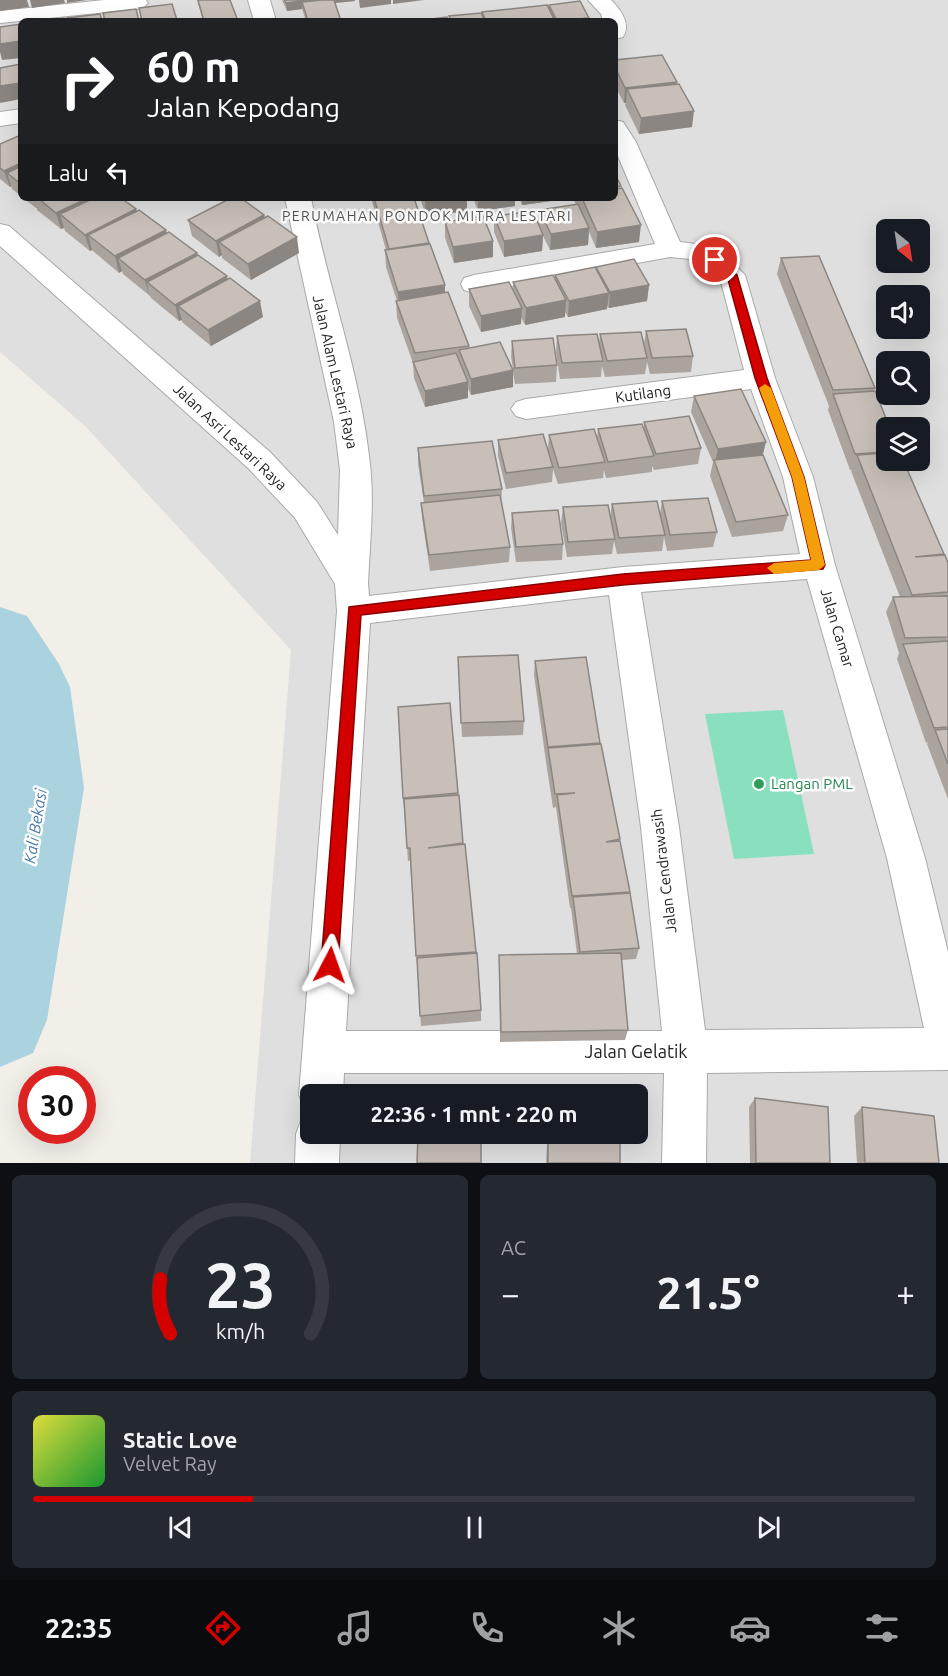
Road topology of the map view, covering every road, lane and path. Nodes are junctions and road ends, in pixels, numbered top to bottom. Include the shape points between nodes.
1 (260, 0) edge
2 (599, 0) edge
3 (137, 3) dead end
4 (0, 17) edge
5 (264, 18) edge
6 (612, 18) edge
7 (18, 116) edge
8 (0, 118) edge
9 (618, 137) edge
10 (299, 201) edge
11 (0, 232) edge
12 (670, 249) junction
13 (474, 284) dead end
14 (761, 378) junction
15 (526, 409) dead end
16 (819, 565) junction
17 (623, 580) junction
18 (352, 597) junction
19 (948, 1040) edge
20 (948, 1049) edge
21 (324, 1052) junction
22 (686, 1052) junction
23 (322, 1084) edge
24 (318, 1144) edge
25 (317, 1163) edge
26 (684, 1163) edge

1 - 5 street
2 - 6 street
3 - 4 street
7 - 8 street
9 - 12 street
10 - 18 street, Jalan Alam Lestari Raya via 354,457
11 - 18 street, Jalan Asri Lestari Raya via 259,460 306,510
12 - 13 street, Jalan Camar
12 - 14 street, Jalan Camar via 695,251 715,260 732,275
14 - 15 street, Kutilang
14 - 16 street, Jalan Camar via 798,477
16 - 17 street
16 - 19 street, Jalan Camar via 906,858
17 - 18 street
17 - 22 street, Jalan Cendrawasih via 660,827
18 - 21 street
20 - 22 street, Jalan Gelatik
21 - 22 street, Jalan Gelatik
21 - 23 street
22 - 26 street, Jalan Cendrawasih
24 - 25 street

